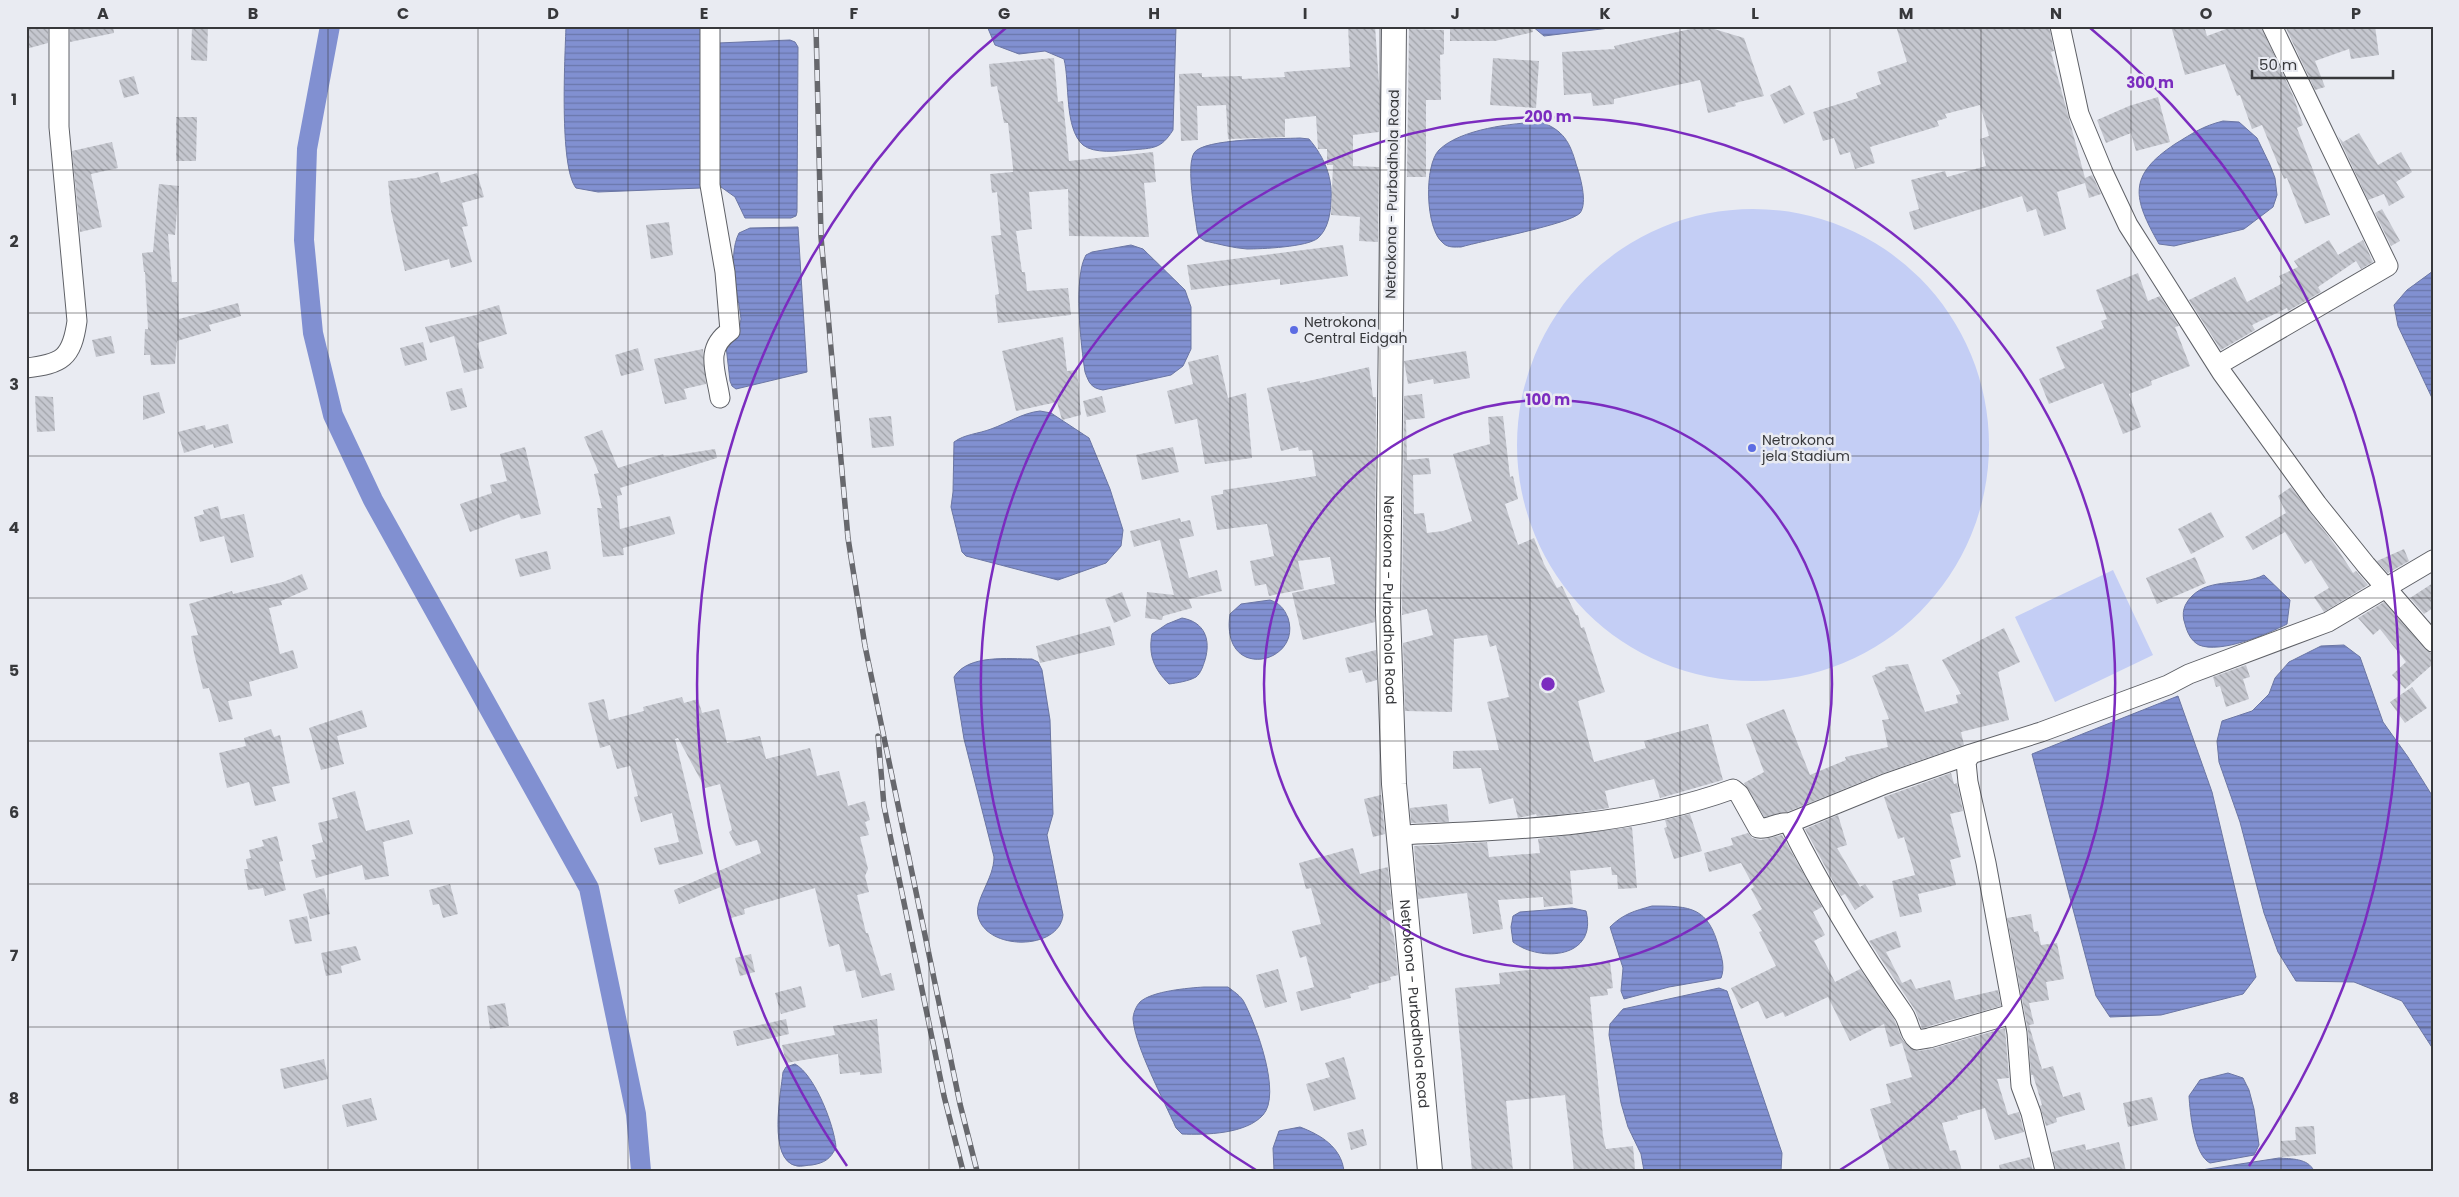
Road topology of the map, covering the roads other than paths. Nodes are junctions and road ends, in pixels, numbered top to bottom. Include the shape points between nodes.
1 (59, 26) edge
2 (710, 26) edge
3 (1394, 26) edge
4 (2060, 26) edge
5 (2272, 26) edge
6 (2218, 365) junction
7 (26, 368) edge
8 (720, 398) dead end
9 (2433, 560) edge
10 (2384, 587) junction
11 (2433, 642) edge
12 (1971, 754) junction
13 (1788, 823) junction
14 (1399, 835) junction
15 (2012, 1014) junction
16 (1430, 1171) edge
17 (2045, 1171) edge

1 - 7 street via 59,127 77,321 68,353 53,365
2 - 8 street via 710,185 725,272 730,331 719,339 714,354
3 - 14 main road, Netrokona - Purbadhola Road via 1388,612
4 - 6 street via 2080,114 2103,172 2128,225
5 - 6 street via 2388,266
6 - 10 street via 2317,504
9 - 10 street
10 - 11 street
10 - 12 street via 2328,622 2041,732
12 - 13 street
12 - 15 street via 1966,762 1968,782 1986,863
13 - 14 street via 1758,828 1739,794 1733,790 1704,800 1598,821 1551,827
13 - 15 street via 1843,923 1905,1016 1913,1037 1917,1040 1930,1038
14 - 16 main road, Netrokona - Purbadhola Road
15 - 17 street via 2017,1033 2021,1086

